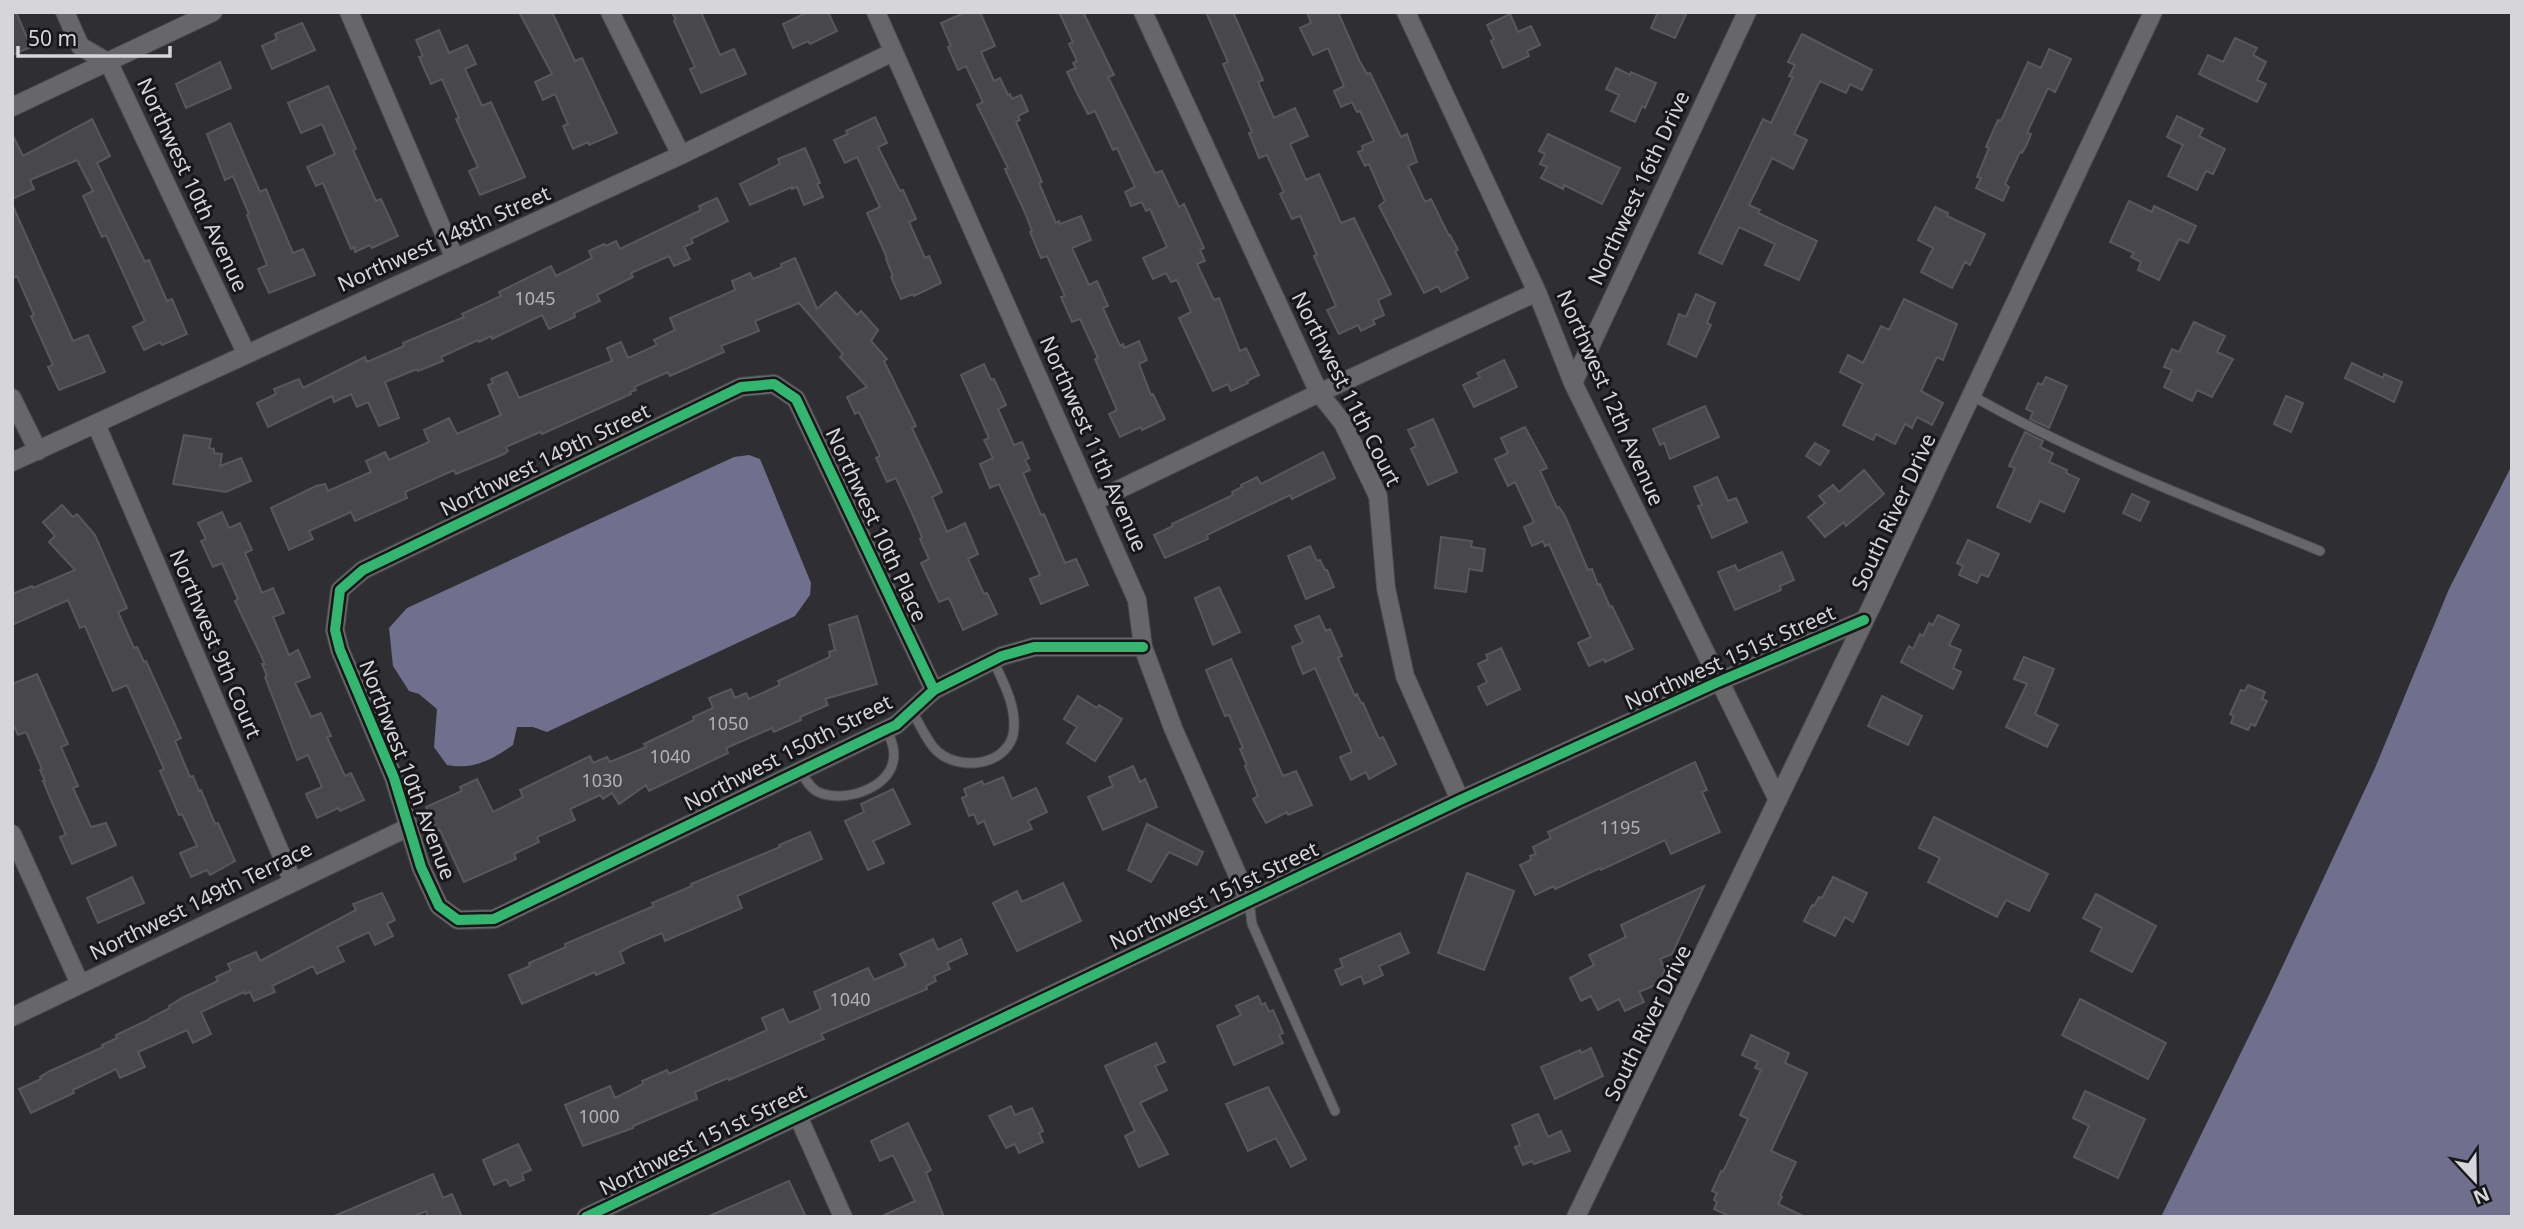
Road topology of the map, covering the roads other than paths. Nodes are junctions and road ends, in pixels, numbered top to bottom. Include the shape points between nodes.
1 (65, 12) edge
2 (213, 12) edge
3 (349, 12) edge
4 (610, 12) edge
5 (876, 12) edge
6 (1143, 12) edge
7 (1406, 12) edge
8 (1747, 12) edge
9 (2153, 12) edge
10 (893, 52) junction
11 (109, 63) junction
12 (12, 107) edge
13 (681, 155) junction
14 (455, 259) junction
15 (1537, 292) junction
16 (246, 354) junction
17 (1573, 383) junction
18 (774, 384) joint
19 (1319, 393) junction
20 (1971, 395) junction
21 (12, 398) edge
22 (96, 424) junction
23 (38, 451) junction
24 (12, 462) edge
25 (1095, 501) junction
26 (2320, 551) dead end
27 (340, 590) joint
28 (1864, 620) junction
29 (1143, 647) junction
30 (993, 660) junction
31 (1718, 682) junction
32 (934, 690) junction
33 (912, 711) junction
34 (887, 729) junction
35 (800, 771) junction
36 (1460, 800) junction
37 (1778, 800) junction
38 (409, 827) junction
39 (12, 834) edge
40 (293, 881) junction
41 (1249, 901) junction
42 (494, 919) joint
43 (80, 984) junction
44 (12, 1017) edge
45 (1335, 1111) dead end
46 (798, 1116) junction
47 (586, 1217) edge
48 (843, 1217) edge
49 (1576, 1217) edge

1 - 11 street, Northwest 10th Avenue via 80,46
2 - 11 street
3 - 14 street
4 - 13 street
5 - 10 street, Northwest 11th Avenue
6 - 19 street, Northwest 11th Court
7 - 15 street, Northwest 12th Avenue
8 - 17 street, Northwest 16th Drive
9 - 20 street, South River Drive
10 - 13 street, Northwest 148th Street
10 - 25 street, Northwest 11th Avenue
11 - 12 street
11 - 16 street, Northwest 10th Avenue
13 - 14 street, Northwest 148th Street
14 - 16 street, Northwest 148th Street
15 - 17 street, Northwest 12th Avenue
15 - 19 street
16 - 22 street, Northwest 148th Street
17 - 31 street, Northwest 12th Avenue
18 - 27 street, Northwest 149th Street via 741,387 363,570
18 - 32 street, Northwest 10th Place via 796,400
19 - 25 street
19 - 36 street, Northwest 11th Court via 1343,424 1378,496 1386,588 1405,676
20 - 26 lane via 2146,480
20 - 28 street, South River Drive
21 - 23 street
22 - 23 street, Northwest 148th Street
22 - 40 street, Northwest 9th Court
23 - 24 street, Northwest 148th Street
25 - 29 street, Northwest 11th Avenue via 1137,600
27 - 38 street, Northwest 10th Avenue via 335,630 340,650 394,778
28 - 31 street, Northwest 151st Street
28 - 37 street, South River Drive
29 - 30 street, Northwest 150th Street via 1034,647
29 - 41 street, Northwest 11th Avenue via 1173,728
30 - 32 street, Northwest 150th Street
30 - 33 lane via 1009,692 1014,728 1002,754 968,764 946,757 935,749
31 - 36 street, Northwest 151st Street
31 - 37 street, Northwest 12th Avenue
32 - 33 street, Northwest 150th Street
33 - 34 street, Northwest 150th Street
34 - 35 street, Northwest 150th Street
34 - 35 lane via 892,765 884,778 858,793 838,797 819,792
35 - 42 street, Northwest 150th Street
36 - 41 street, Northwest 151st Street
37 - 49 street, South River Drive
38 - 40 street, Northwest 149th Terrace
38 - 42 street, Northwest 10th Avenue via 439,906 458,920
39 - 43 street
40 - 43 street, Northwest 149th Terrace
41 - 45 lane via 1252,924
41 - 46 street, Northwest 151st Street
43 - 44 street, Northwest 149th Terrace
46 - 47 street, Northwest 151st Street
46 - 48 street

